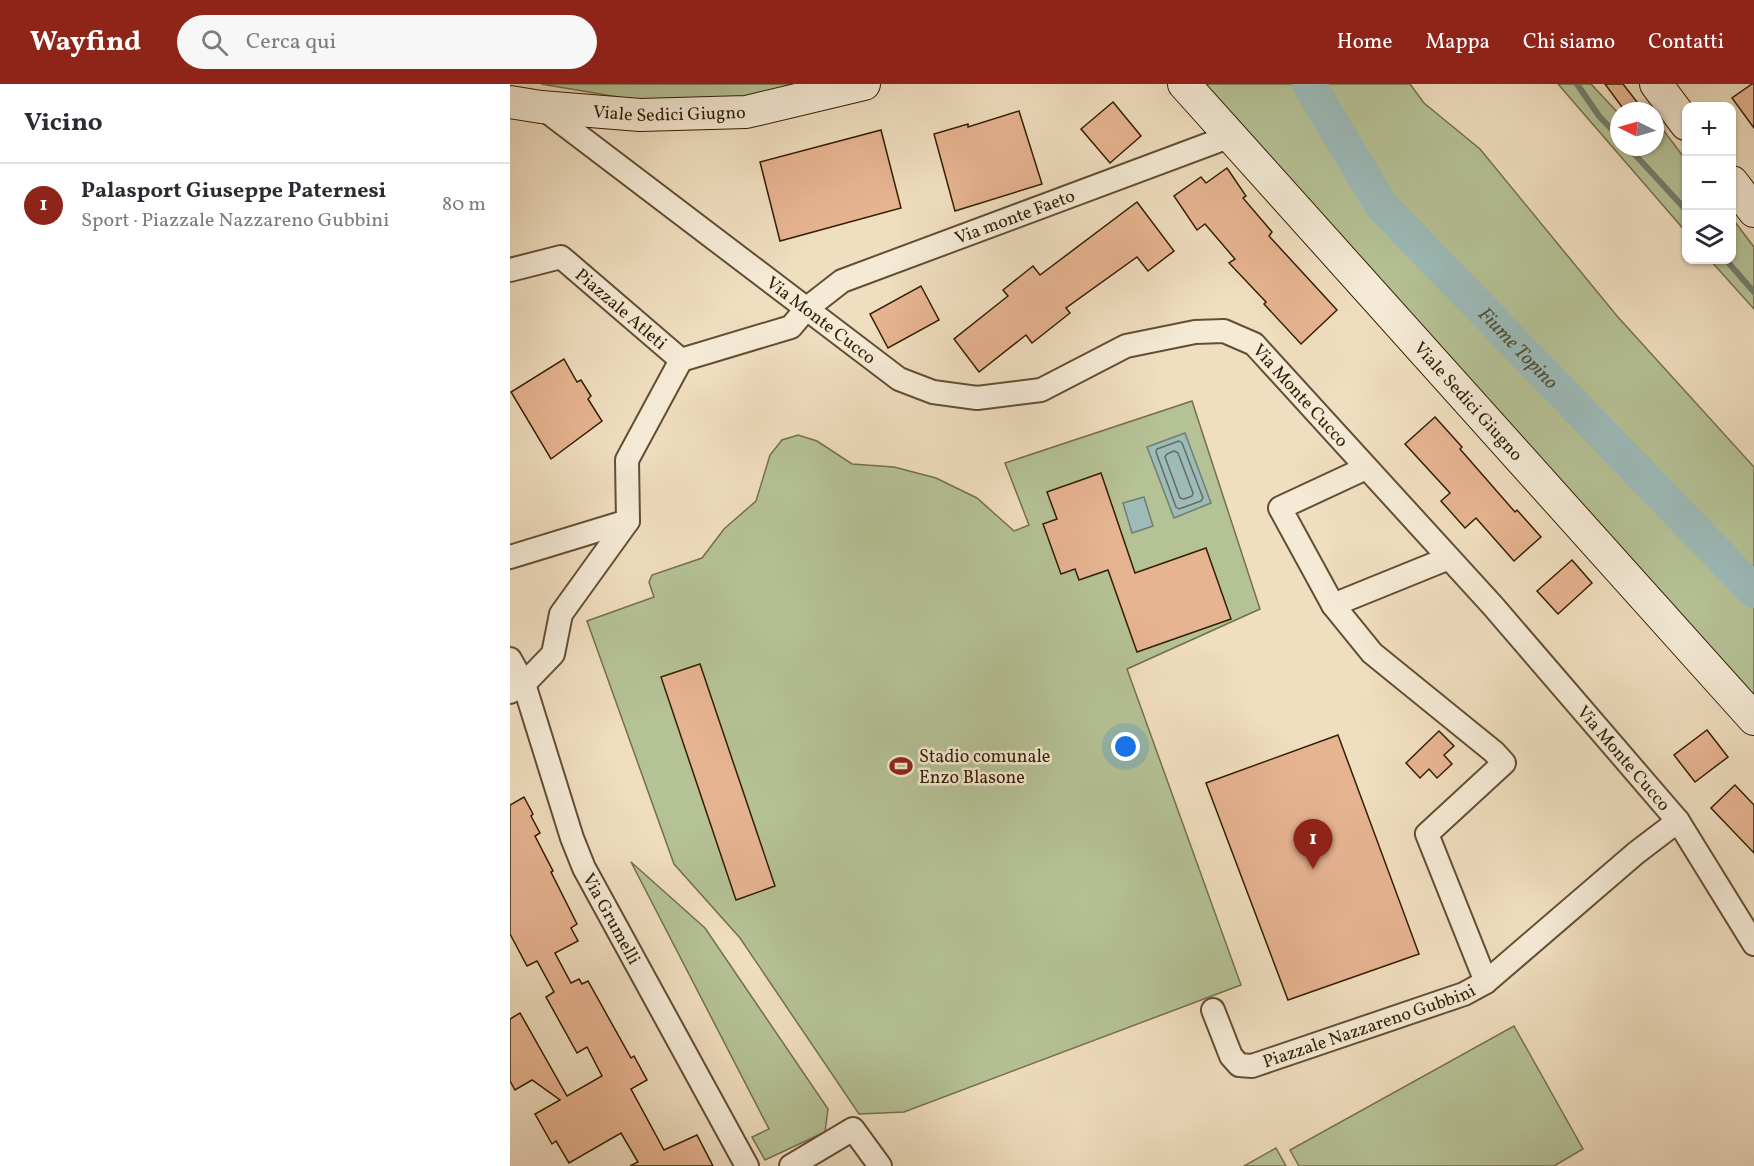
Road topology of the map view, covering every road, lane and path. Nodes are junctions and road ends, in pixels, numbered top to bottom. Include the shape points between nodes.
1 (864, 84) edge
2 (1184, 84) edge
3 (1656, 84) edge
4 (510, 102) edge
5 (541, 106) junction
6 (1682, 119) edge
7 (1231, 136) junction
8 (1736, 188) edge
9 (1754, 211) edge
10 (510, 270) edge
11 (806, 309) junction
12 (681, 360) junction
13 (1366, 468) junction
14 (628, 521) junction
15 (510, 557) edge
16 (1449, 558) junction
17 (1333, 605) junction
18 (510, 659) edge
19 (517, 688) edge
20 (1754, 719) edge
21 (1678, 821) junction
22 (1754, 944) edge
23 (1486, 982) junction
24 (1213, 1011) dead end
25 (747, 1166) edge
26 (790, 1166) edge
27 (880, 1166) edge

1 - 5 street, Viale Sedici Giugno via 746,112 640,115
2 - 7 street, Viale Sedici Giugno
3 - 6 street
4 - 5 street, Viale Sedici Giugno
5 - 11 street, Via Monte Cucco
7 - 11 street, Via monte Faeto via 842,281
7 - 20 street, Viale Sedici Giugno
8 - 9 street
10 - 12 street, Piazzale Atleti via 561,257
11 - 12 street, Piazzale Atleti via 791,327
11 - 13 street, Via Monte Cucco via 899,379 933,392 977,398 1041,390 1126,345 1195,332 1224,331 1254,344
12 - 14 street, Piazzale Atleti via 627,460
13 - 16 street, Via Monte Cucco
13 - 17 street, Piazzale Nazzareno Gubbini via 1280,508
14 - 15 street
14 - 19 street via 561,614 554,654
16 - 17 street
16 - 21 street, Via Monte Cucco
17 - 23 street, Piazzale Nazzareno Gubbini via 1372,653 1504,763 1427,834
18 - 19 street, Via Grumelli
19 - 25 street, Via Grumelli via 584,868
21 - 22 street, Via Monte Cucco
21 - 23 street, Piazzale Nazzareno Gubbini
23 - 24 street, Piazzale Nazzareno Gubbini via 1464,994 1252,1066 1239,1065 1231,1056
26 - 27 street via 853,1129

